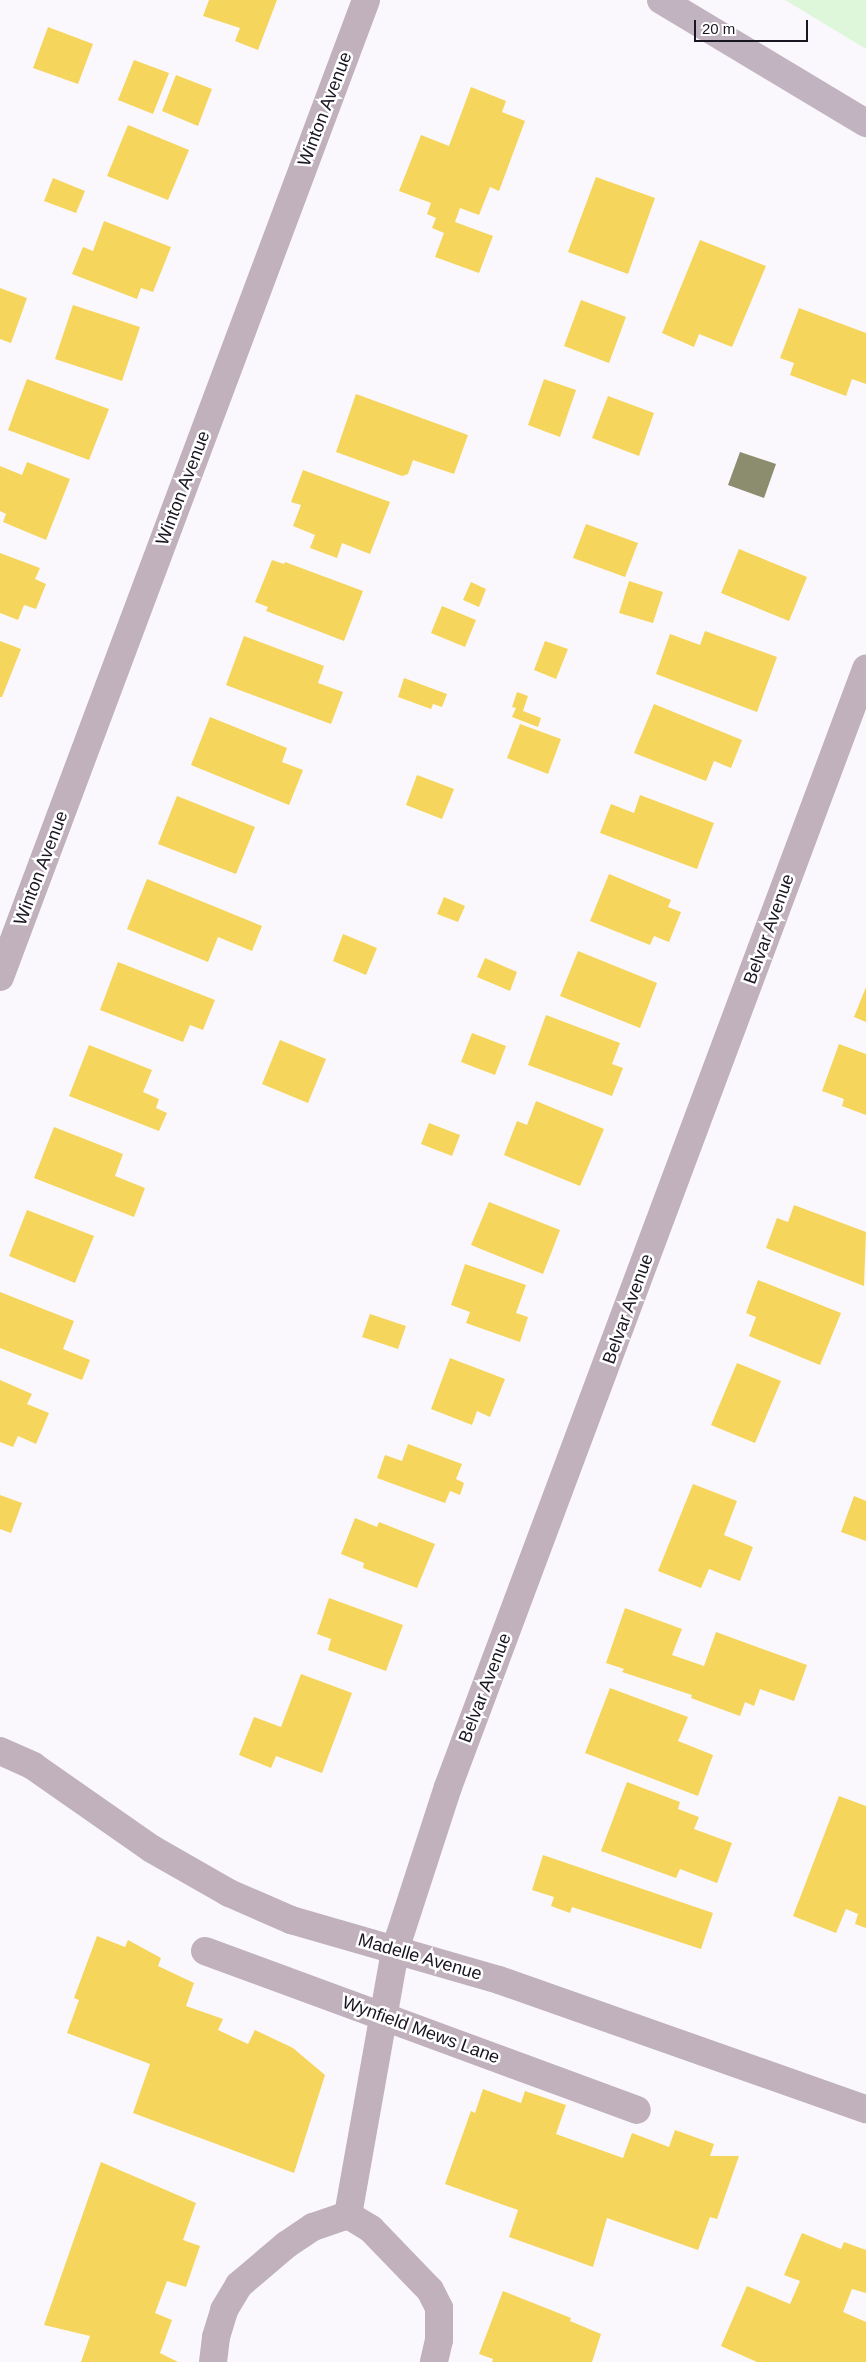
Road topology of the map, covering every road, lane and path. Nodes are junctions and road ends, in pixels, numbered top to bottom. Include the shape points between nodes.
1 (366, 0) edge
2 (661, 0) edge
3 (866, 123) edge
4 (866, 669) edge
5 (0, 977) edge
6 (0, 1751) edge
7 (395, 1950) junction
8 (205, 1951) dead end
9 (384, 2016) junction
10 (866, 2109) edge
11 (637, 2110) dead end
12 (348, 2215) junction
13 (213, 2362) edge
14 (434, 2362) edge

1 - 5 street, Winton Avenue
2 - 3 main road
4 - 7 street, Belvar Avenue via 448,1786
6 - 7 street, Madelle Avenue via 33,1766 152,1849 229,1893 291,1920
7 - 9 street, Belvar Avenue
7 - 10 street, Madelle Avenue via 499,1980
8 - 9 street, Wynfield Mews Lane
9 - 11 street, Wynfield Mews Lane
9 - 12 street, Belvar Avenue
12 - 13 street via 313,2227 239,2285 224,2310
12 - 14 street via 371,2229 430,2290 439,2308 439,2340

